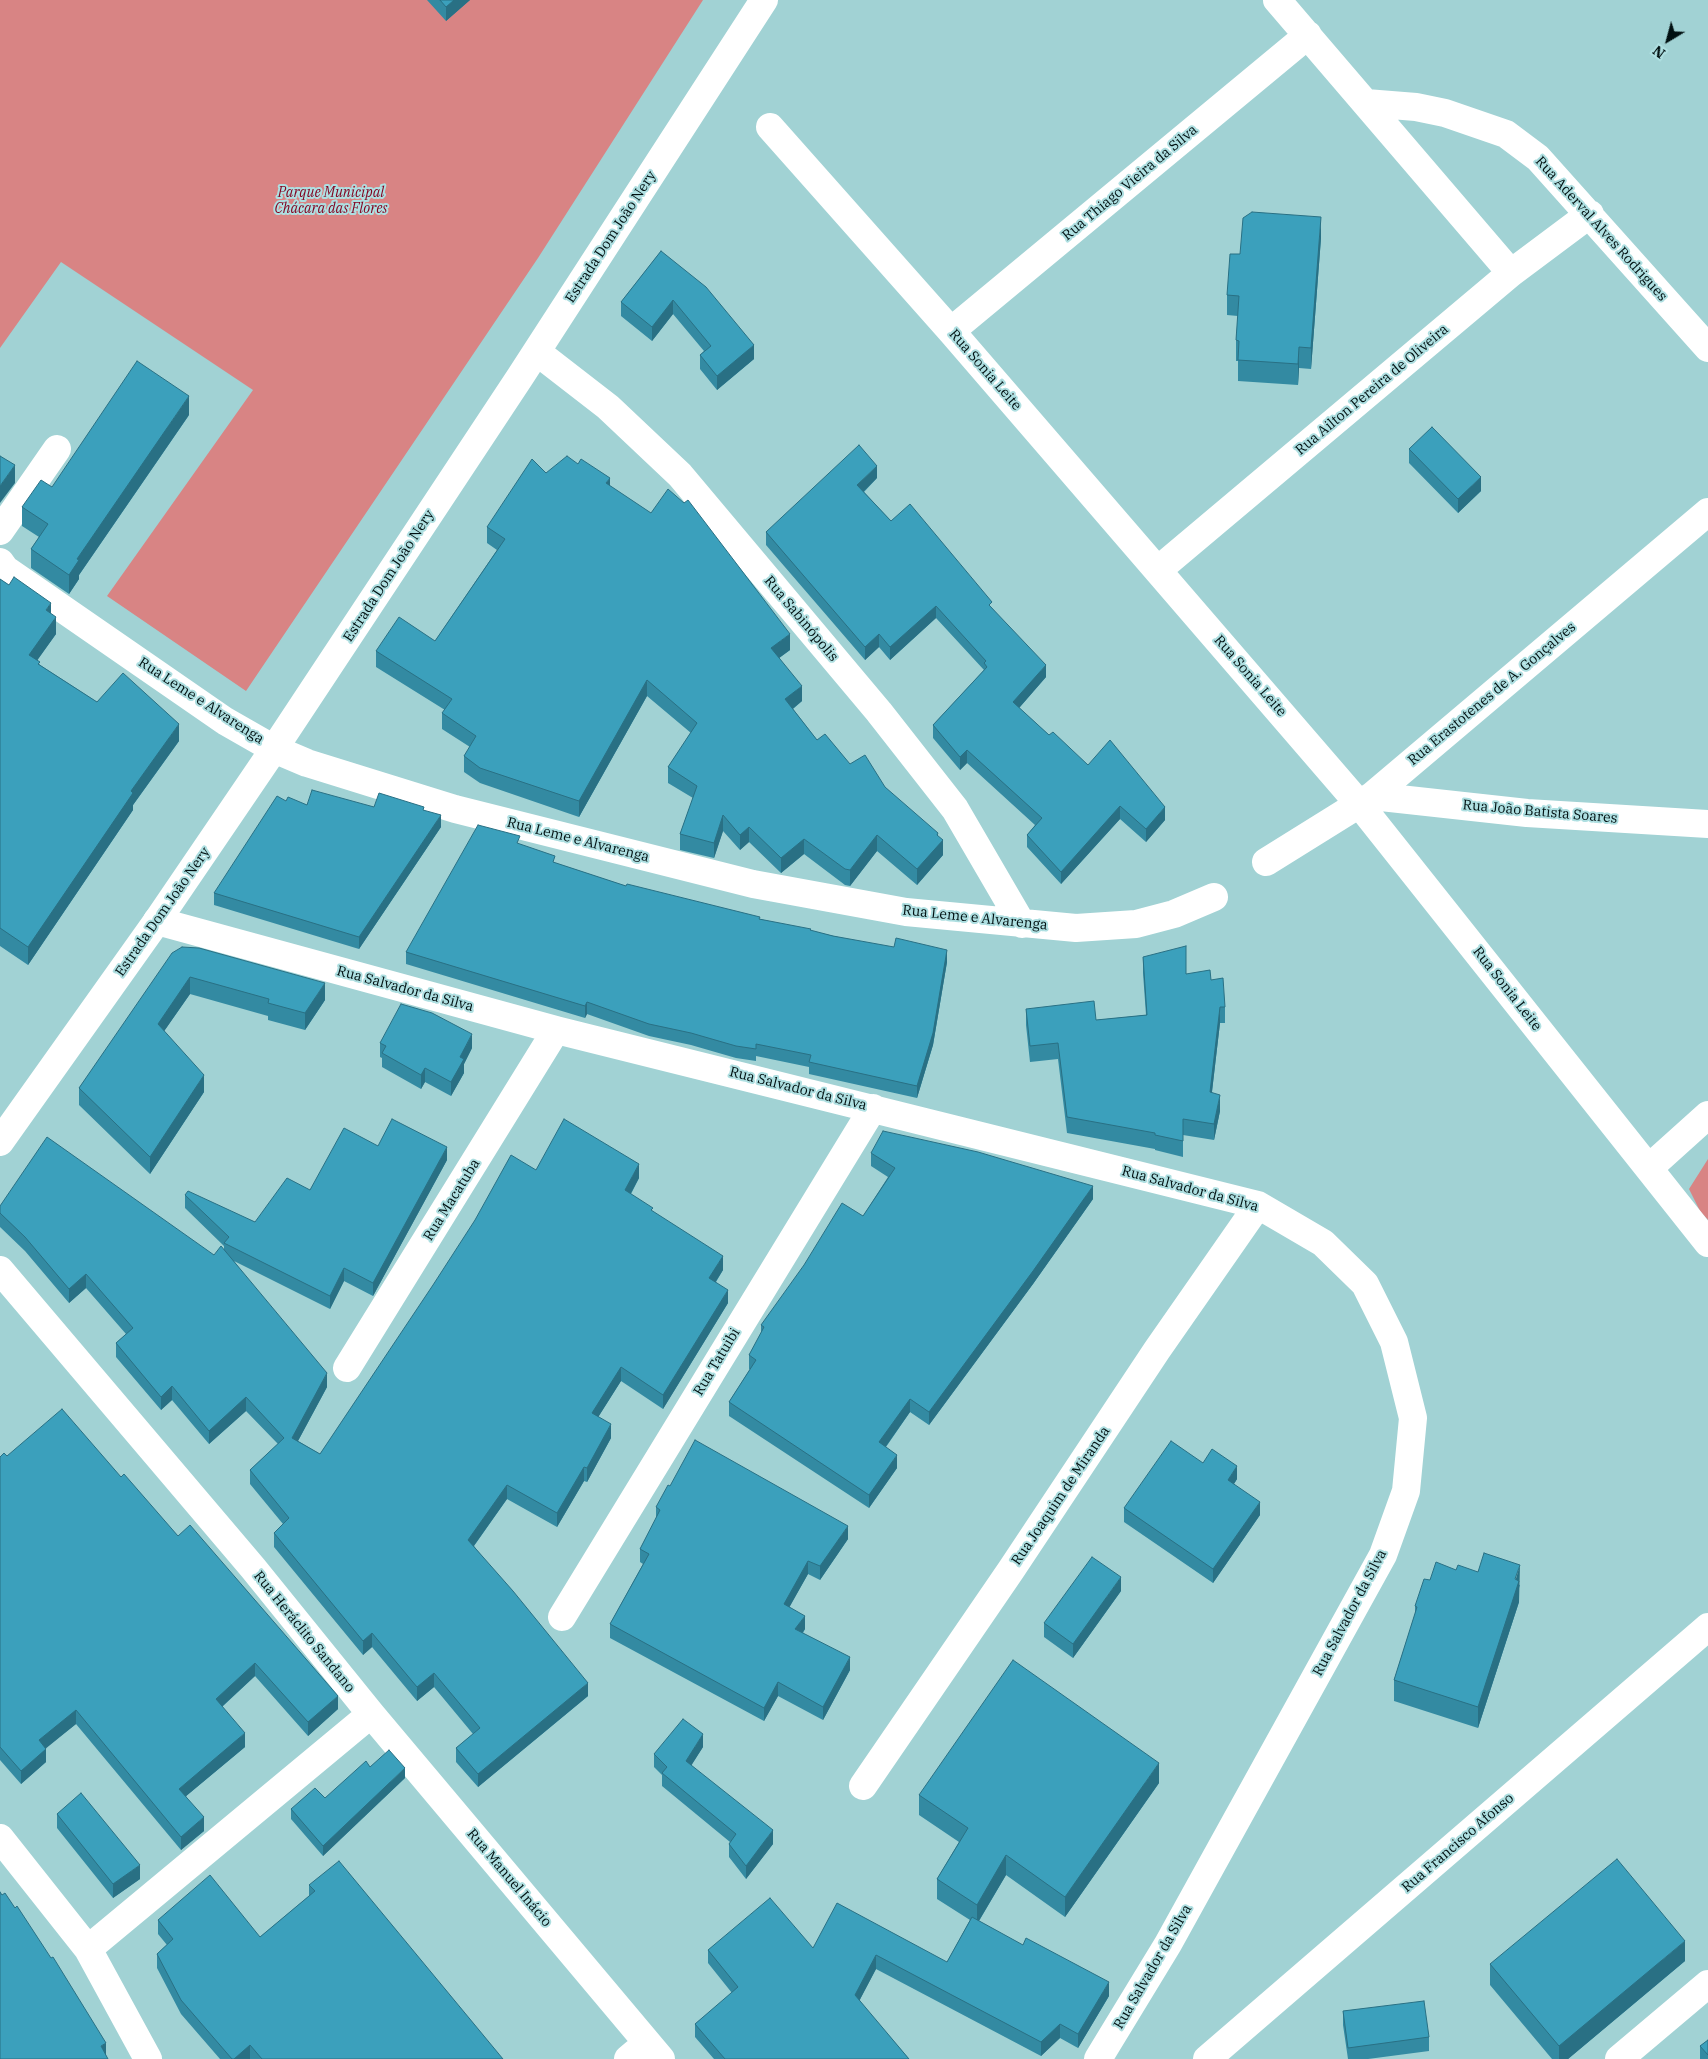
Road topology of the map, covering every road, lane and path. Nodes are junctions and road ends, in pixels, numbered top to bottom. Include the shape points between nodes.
1 (764, 0) edge
2 (1277, 0) edge
3 (1308, 35) junction
4 (1366, 103) junction
5 (770, 127) dead end
6 (1590, 214) junction
7 (1511, 273) junction
8 (951, 331) junction
9 (1708, 348) edge
10 (537, 352) junction
11 (57, 449) dead end
12 (1708, 512) edge
13 (0, 531) edge
14 (0, 562) edge
15 (1158, 570) junction
16 (274, 749) junction
17 (1366, 800) junction
18 (1708, 824) edge
19 (1266, 862) dead end
20 (1214, 897) dead end
21 (157, 921) junction
22 (1022, 924) junction
23 (556, 1030) junction
24 (873, 1108) junction
25 (1708, 1115) edge
26 (0, 1142) edge
27 (1649, 1168) junction
28 (1258, 1205) junction
29 (1708, 1243) edge
30 (0, 1270) edge
31 (347, 1368) dead end
32 (562, 1617) dead end
33 (1708, 1627) edge
34 (371, 1714) junction
35 (863, 1786) dead end
36 (0, 1838) edge
37 (88, 1949) junction
38 (1708, 1984) edge
39 (645, 2054) edge
40 (1105, 2056) edge
41 (148, 2059) edge
42 (1207, 2059) edge
43 (1620, 2059) edge

1 - 10 street, Estrada Dom João Nery
2 - 3 street
3 - 4 street
3 - 8 street, Rua Thiago Vieira da Silva
4 - 6 street, Rua Aderval Alves Rodrigues via 1445,113 1506,134 1538,158
4 - 7 street
5 - 8 street, Rua Sonia Leite
6 - 7 street, Rua Ailton Pereira de Oliveira
6 - 9 street, Rua Aderval Alves Rodrigues
7 - 15 street, Rua Ailton Pereira de Oliveira
8 - 15 street, Rua Sonia Leite
10 - 16 street, Estrada Dom João Nery
10 - 22 street, Rua Sabinópolis via 608,407 680,476 879,712 954,809
11 - 13 street
12 - 17 street, Rua Erastotenes de A. Gonçalves
14 - 16 street, Rua Leme e Alvarenga via 5,569 225,721
15 - 17 street, Rua Sonia Leite
16 - 21 street, Estrada Dom João Nery
16 - 22 street, Rua Leme e Alvarenga via 307,763 455,809 753,884 906,912
17 - 18 street, Rua João Batista Soares via 1527,814
17 - 19 street, Rua Erastotenes de A. Gonçalves
17 - 27 street, Rua Sonia Leite
20 - 22 street, Rua Leme e Alvarenga via 1174,914 1136,924 1076,928
21 - 23 street, Rua Salvador da Silva
21 - 26 street, Estrada Dom João Nery
23 - 24 street, Rua Salvador da Silva
23 - 31 street, Rua Macatuba
24 - 28 street, Rua Salvador da Silva
24 - 32 street, Rua Tatuibi
25 - 27 street
27 - 29 street, Rua Sonia Leite
28 - 35 street, Rua Joaquim de Miranda
28 - 40 street, Rua Salvador da Silva via 1323,1243 1365,1284 1394,1342 1413,1418 1406,1491 1383,1555
30 - 34 street, Rua Heráclito Sandano via 253,1568
33 - 42 street, Rua Francisco Afonso
34 - 37 street
34 - 39 street, Rua Manuel Inácio
36 - 37 street
37 - 41 street
38 - 43 street

